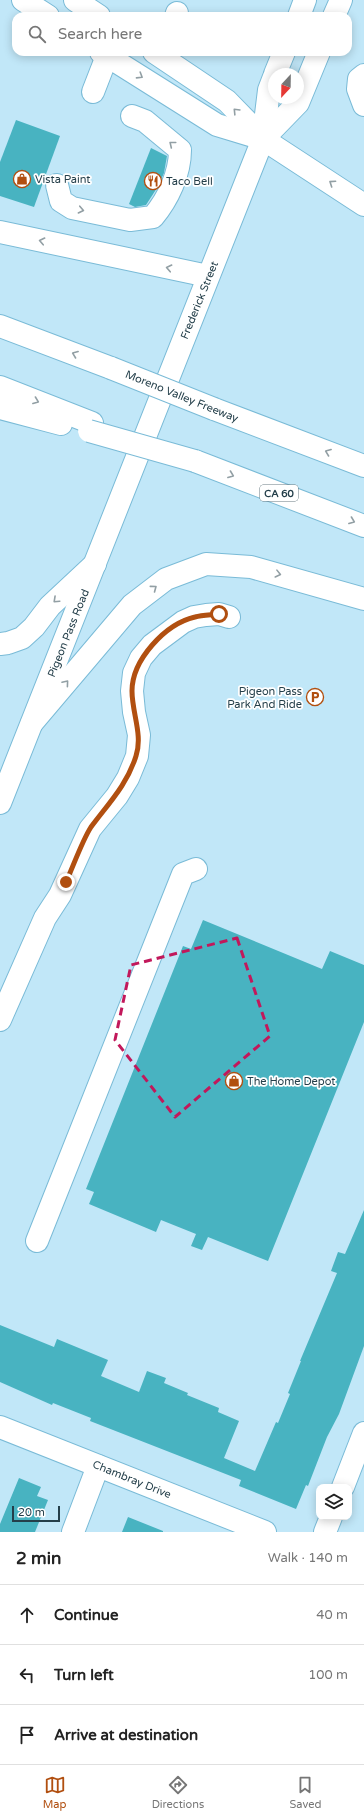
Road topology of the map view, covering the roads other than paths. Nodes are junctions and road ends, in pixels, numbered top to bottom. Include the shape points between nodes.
1 (75, 0) edge
2 (305, 0) edge
3 (341, 0) edge
4 (93, 12) edge
5 (300, 12) edge
6 (336, 12) edge
7 (103, 56) edge
8 (107, 56) edge
9 (160, 56) edge
10 (282, 56) edge
11 (317, 56) edge
12 (277, 68) edge
13 (364, 75) edge
14 (93, 92) dead end
15 (268, 98) edge
16 (364, 105) edge
17 (132, 116) dead end
18 (263, 139) junction
19 (57, 185) dead end
20 (364, 205) edge
21 (0, 232) edge
22 (208, 276) junction
23 (0, 326) edge
24 (0, 387) edge
25 (0, 408) edge
26 (91, 427) junction
27 (135, 461) joint
28 (364, 466) edge
29 (364, 526) edge
30 (95, 564) junction
31 (364, 599) edge
32 (229, 617) dead end
33 (0, 644) edge
34 (32, 723) junction
35 (0, 803) edge
36 (196, 869) dead end
37 (0, 1020) edge
38 (37, 1241) dead end
39 (0, 1427) edge
40 (364, 1433) edge
41 (98, 1466) junction
42 (343, 1484) edge
43 (330, 1520) edge
44 (73, 1532) edge
45 (264, 1532) edge
46 (325, 1532) edge

1 - 4 main road
2 - 5 main road
3 - 6 main road
7 - 14 main road
8 -> 18 main road via 217,125
18 -> 9 main road via 227,101
10 - 12 main road
11 - 18 main road, Frederick Street via 298,103
13 - 16 main road via 359,80 358,89
15 - 18 main road, Frederick Street
19 -> 17 main road via 61,201 72,208 130,220 153,217 164,204 180,163 180,150 145,121
20 -> 18 main road
18 - 22 main road, Frederick Street
22 -> 21 main road
22 - 27 main road, Frederick Street
28 -> 23 main road, Moreno Valley Freeway, bridge
24 -> 26 main road, CA 60
25 - 26 main road
26 -> 29 main road, CA 60, bridge via 194,461
27 - 30 main road, Pigeon Pass Road
30 -> 33 main road via 50,606 22,638
30 - 34 main road, Pigeon Pass Road
34 -> 31 main road via 132,605 166,579 206,564 251,567
32 - 37 main road via 219,614 206,615 182,622 157,641 141,658 134,673 132,691 139,735 136,756 128,778 90,829 60,895 45,918
34 - 35 main road, Pigeon Pass Road
36 - 38 main road via 183,874
39 - 41 main road, Chambray Drive
40 - 42 main road
41 - 44 main road
41 - 45 main road, Chambray Drive
43 - 46 main road

